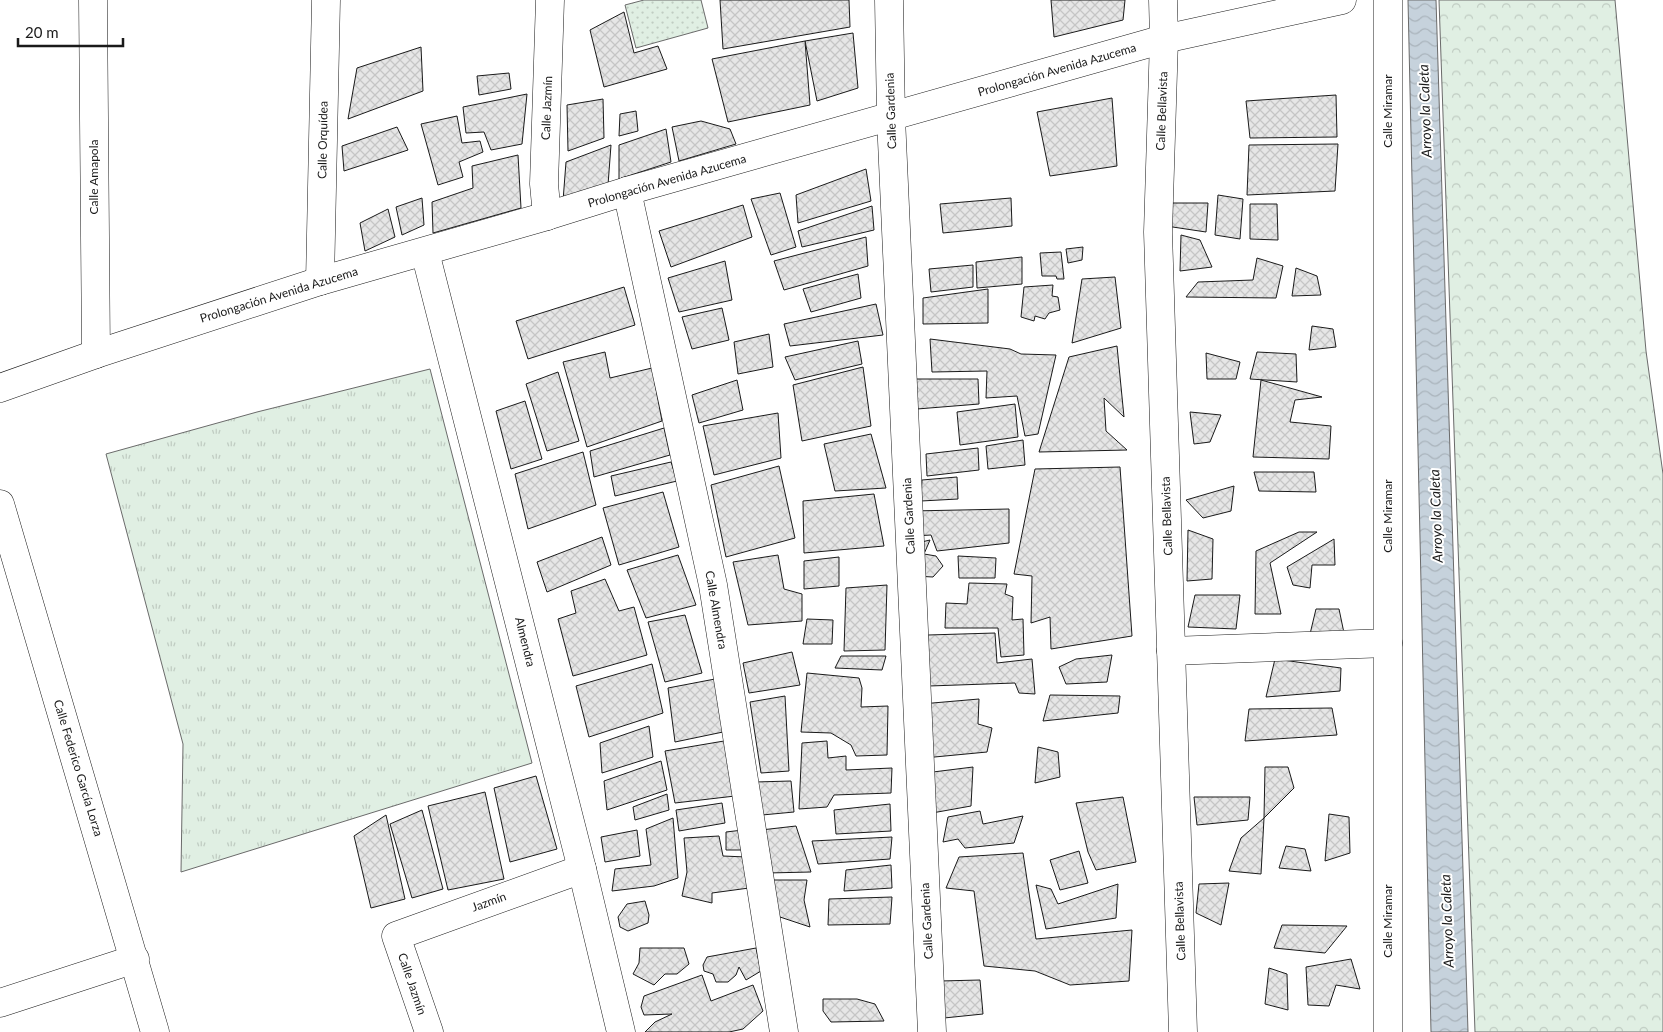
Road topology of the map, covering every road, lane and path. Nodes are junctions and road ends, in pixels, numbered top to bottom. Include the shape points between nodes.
1 (93, 0) edge
2 (326, 0) edge
3 (550, 0) edge
4 (889, 0) edge
5 (1163, 0) edge
6 (1342, 0) edge
7 (1388, 0) edge
8 (1164, 39) junction
9 (891, 118) junction
10 (627, 191) junction
11 (547, 216) junction
12 (426, 252) junction
13 (320, 281) junction
14 (96, 354) junction
15 (0, 388) edge
16 (0, 504) edge
17 (1388, 643) junction
18 (1171, 650) junction
19 (582, 869) junction
20 (396, 936) joint
21 (135, 959) junction
22 (0, 1003) edge
23 (155, 1032) edge
24 (429, 1032) edge
25 (621, 1032) edge
26 (784, 1032) edge
27 (932, 1032) edge
28 (1183, 1032) edge
29 (1388, 1032) edge

1 - 14 street, Calle Amapola
2 - 13 street, Calle Orquídea
3 - 11 street, Calle Jazmín via 544,184
4 - 9 street, Calle Gardenia
5 - 8 street, Calle Bellavista
6 - 8 street, Prolongación Avenida Azucema
7 - 17 street, Calle Miramar
8 - 9 street, Prolongación Avenida Azucema
8 - 18 street, Calle Bellavista via 1158,232
9 - 10 street, Prolongación Avenida Azucema
9 - 27 street, Calle Gardenia
10 - 11 street, Prolongación Avenida Azucema
10 - 26 street, Calle Almendra via 713,586
11 - 12 street, Prolongación Avenida Azucema
12 - 13 street, Prolongación Avenida Azucema
12 - 19 street, Almendra
13 - 14 street, Prolongación Avenida Azucema
14 - 15 street, Prolongación Avenida Azucema
16 - 21 street, Calle Federico García Lorza
17 - 18 street
17 - 29 street, Calle Miramar
18 - 28 street, Calle Bellavista
19 - 20 street, Jazmín
19 - 25 street, Almendra
20 - 24 street, Calle Jazmín
21 - 22 street
21 - 23 street, Calle Federico García Lorza

